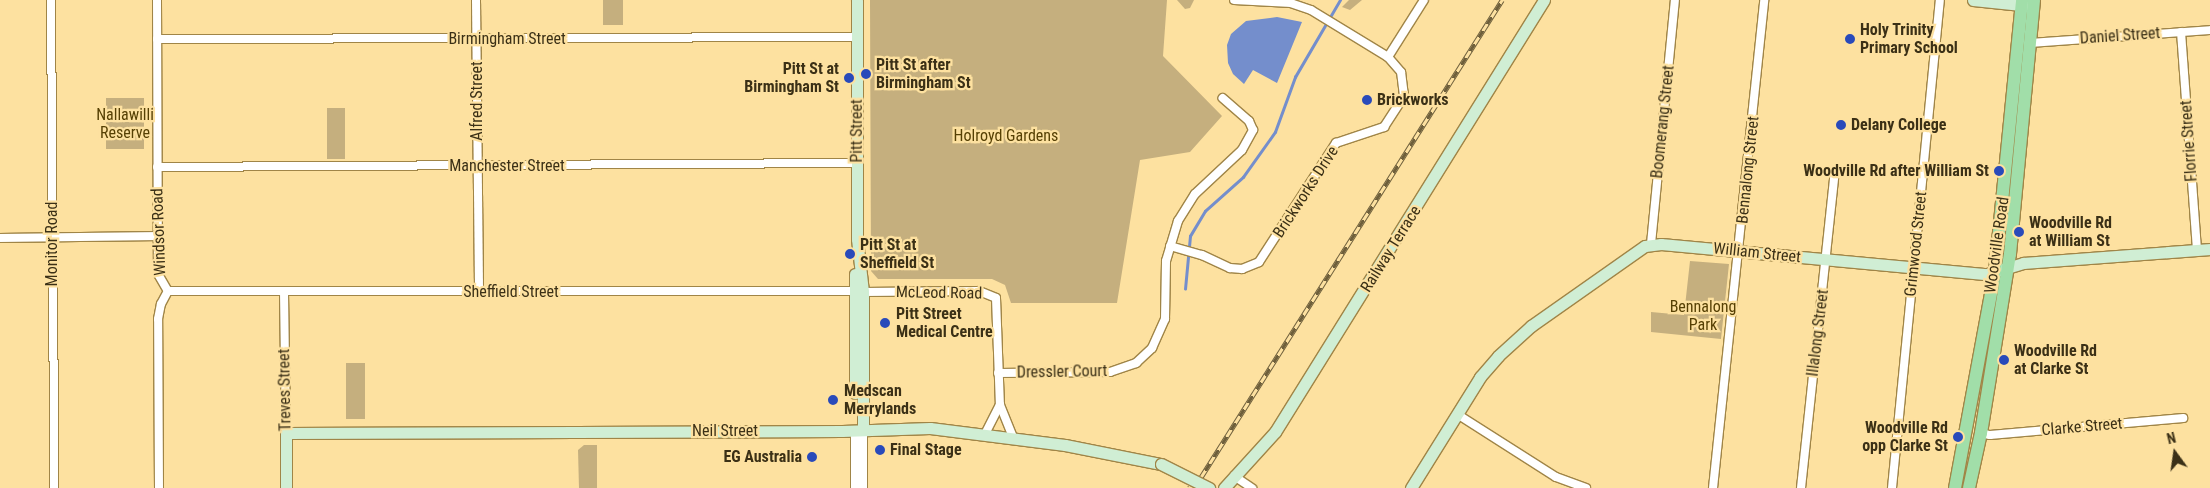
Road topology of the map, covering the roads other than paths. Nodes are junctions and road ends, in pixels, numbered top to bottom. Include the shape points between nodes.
1 (51, 0) edge
2 (157, 0) edge
3 (476, 0) edge
4 (857, 0) edge
5 (1234, 0) edge
6 (1424, 0) edge
7 (1544, 0) edge
8 (1675, 0) edge
9 (1764, 0) edge
10 (1940, 0) edge
11 (1973, 0) edge
12 (2028, 3) edge
13 (2210, 30) edge
14 (2181, 32) junction
15 (857, 37) junction
16 (157, 39) junction
17 (476, 39) junction
18 (2030, 43) junction
19 (1388, 57) junction
20 (1222, 98) dead end
21 (858, 163) junction
22 (157, 166) junction
23 (477, 166) junction
24 (1834, 177) dead end
25 (157, 236) junction
26 (0, 238) edge
27 (52, 238) junction
28 (1651, 244) junction
29 (1170, 246) junction
30 (2210, 249) edge
31 (2197, 250) junction
32 (1740, 252) junction
33 (1827, 260) junction
34 (1914, 268) junction
35 (2008, 268) junction
36 (1994, 272) junction
37 (168, 291) junction
38 (284, 292) junction
39 (859, 292) junction
40 (479, 293) junction
41 (998, 373) junction
42 (1000, 405) junction
43 (1457, 414) junction
44 (2183, 418) dead end
45 (859, 429) junction
46 (286, 433) junction
47 (1981, 433) junction
48 (985, 434) junction
49 (1013, 438) junction
50 (1234, 476) junction
51 (54, 488) edge
52 (159, 488) edge
53 (286, 488) edge
54 (855, 488) edge
55 (863, 488) edge
56 (1209, 488) edge
57 (1224, 488) edge
58 (1252, 488) edge
59 (1411, 488) edge
60 (1586, 488) edge
61 (1714, 488) edge
62 (1800, 488) edge
63 (1892, 488) edge
64 (1955, 488) edge
65 (1968, 488) edge

1 - 27 street, Monitor Road
2 - 16 street, Windsor Road
3 - 17 street, Alfred Street
4 - 15 main road, Pitt Street
5 - 19 street, Brickworks Drive via 1291,3 1313,12
6 - 19 street
7 - 50 main road, Railway Terrace via 1275,432
8 - 28 street, Boomerang Street
9 - 32 street, Bennalong Street
10 - 34 street, Grimwood Street
11 - 12 main road
12 - 18 main road, Woodville Road
12 - 36 main road, Woodville Road
13 - 14 street, Daniel Street
14 - 18 street, Daniel Street
14 - 31 street, Florrie Street
15 - 17 street, Birmingham Street
15 - 21 main road, Pitt Street
16 - 17 street, Birmingham Street
16 - 22 street, Windsor Road
17 - 23 street, Alfred Street
18 - 35 main road, Woodville Road
19 - 29 street, Brickworks Drive via 1403,76 1405,92 1400,105 1384,127 1336,143 1259,262 1242,270 1230,268 1202,255
20 - 29 street, Dressler Court via 1250,121 1253,130 1242,150 1195,194 1184,209
21 - 23 street, Manchester Street
21 - 39 main road, Pitt Street
22 - 23 street, Manchester Street
22 - 25 street, Windsor Road
23 - 40 street, Alfred Street
24 - 33 street, Illalong Street
25 - 27 street
25 - 37 street, Windsor Road via 159,279
26 - 27 street
27 - 51 street, Monitor Road
28 - 32 main road, William Street
28 - 43 main road via 1630,254 1508,345 1480,377
29 - 41 street, Dressler Court via 1162,330 1152,348 1136,363 1104,373
30 - 31 main road, William Street
31 - 35 main road, William Street via 2023,263
32 - 33 main road, William Street
32 - 61 street, Bennalong Street
33 - 34 main road, William Street
33 - 62 street, Illalong Street
34 - 36 main road, William Street
34 - 63 street, Grimwood Street
35 - 36 main road, William Street
35 - 47 main road, Woodville Road
36 - 64 main road, Woodville Road
37 - 38 street, Sheffield Street
37 - 52 street, Windsor Road via 158,319
38 - 40 street, Sheffield Street
38 - 46 street, Treves Street
39 - 40 street, Sheffield Street
39 - 41 street, McLeod Road via 978,291 993,296 999,306
39 - 45 main road, Pitt Street
41 - 42 street, McLeod Road
42 - 48 street
42 - 49 street, McLeod Road
43 - 59 main road
43 - 60 street via 1556,477
44 - 47 street, Clarke Street
45 - 46 main road, Neil Street
45 - 48 main road, Neil Street via 930,428
45 - 54 street, Pitt Street
45 - 55 street, Pitt Street
46 - 53 main road, Treves Street
47 - 65 main road, Woodville Road
48 - 49 main road, Neil Street
49 - 56 main road, Neil Street, bridge via 1134,457 1160,464
50 - 57 main road, Railway Terrace
50 - 58 street

